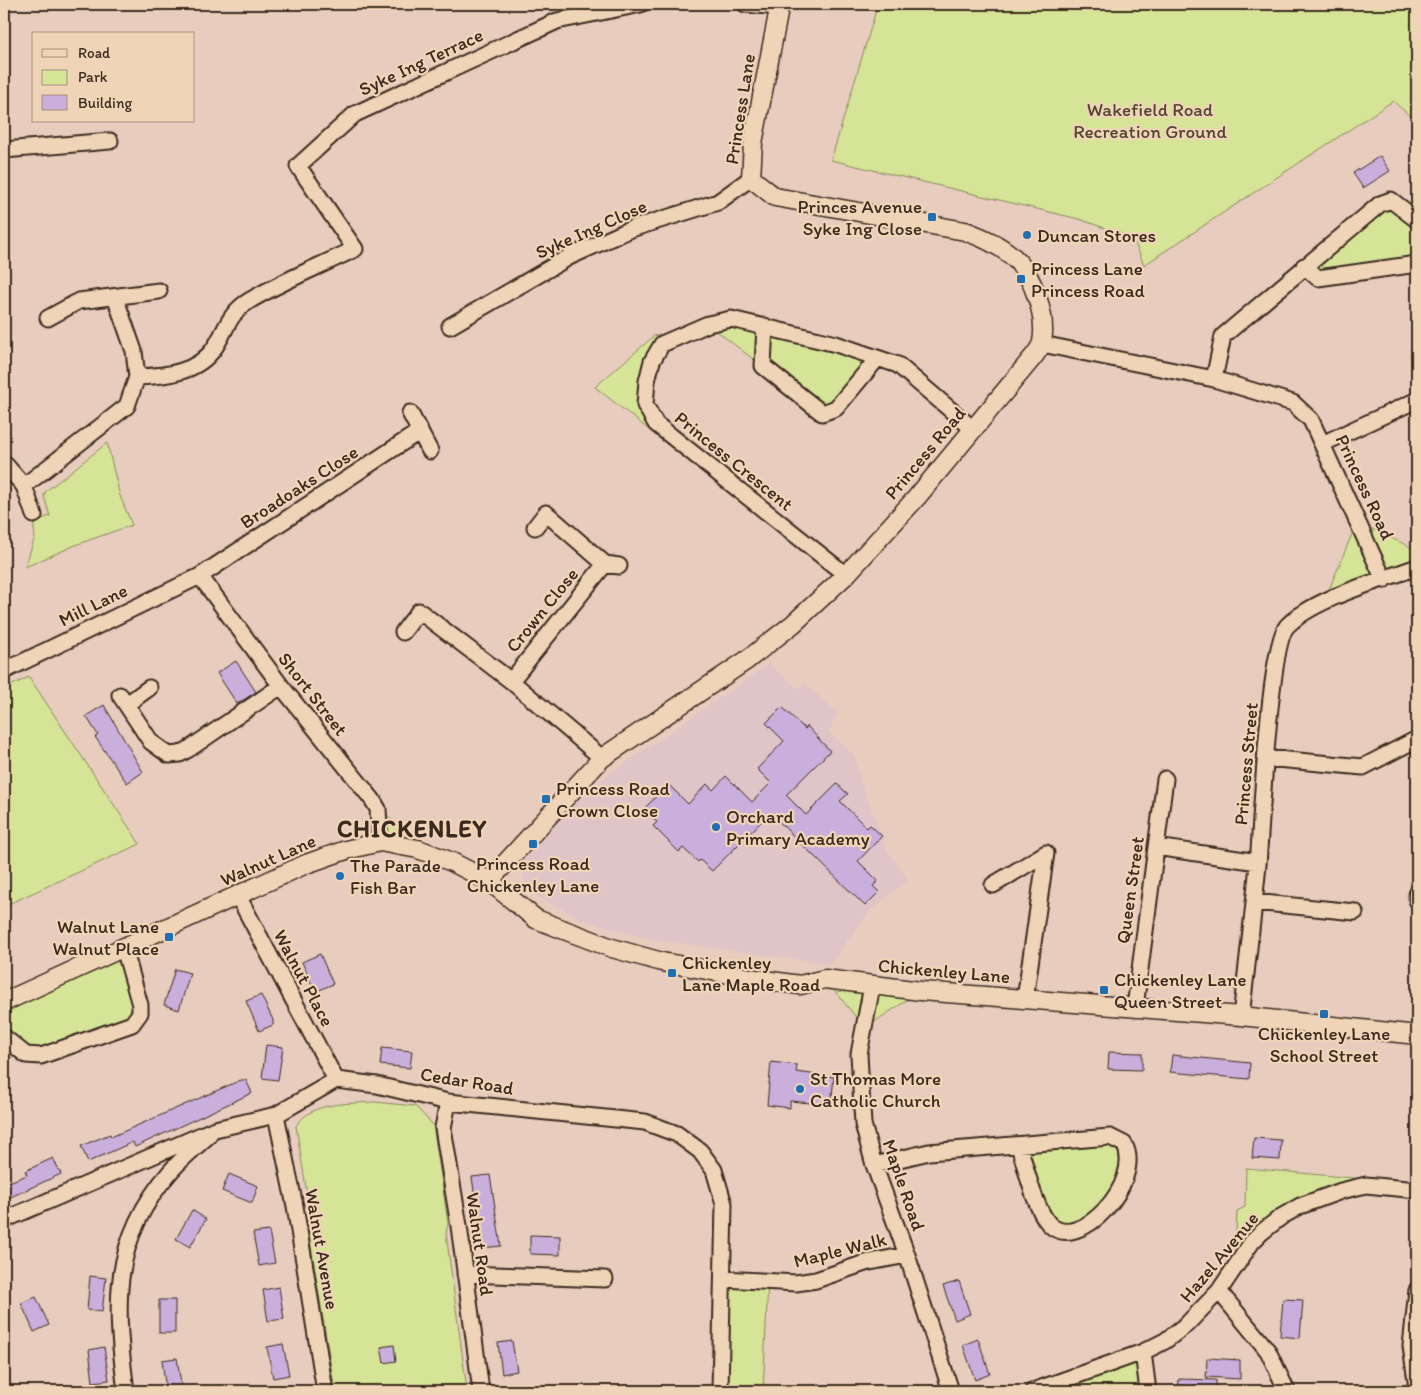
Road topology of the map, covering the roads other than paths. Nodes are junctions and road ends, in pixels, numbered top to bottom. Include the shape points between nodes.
1 (641, 4) edge
2 (745, 4) edge
3 (779, 5) edge
4 (110, 141) dead end
5 (4, 150) edge
6 (751, 178) junction
7 (1417, 220) edge
8 (1417, 264) edge
9 (1304, 266) junction
10 (159, 290) dead end
11 (115, 297) junction
12 (48, 318) dead end
13 (450, 326) dead end
14 (765, 326) junction
15 (1042, 344) junction
16 (877, 359) junction
17 (137, 377) junction
18 (1214, 379) junction
19 (1417, 400) edge
20 (410, 413) dead end
21 (973, 429) junction
22 (420, 432) junction
23 (1322, 444) junction
24 (430, 451) dead end
25 (4, 464) edge
26 (24, 486) junction
27 (34, 515) dead end
28 (535, 527) dead end
29 (1417, 567) edge
30 (846, 575) junction
31 (200, 576) junction
32 (1384, 580) junction
33 (403, 632) dead end
34 (4, 671) edge
35 (511, 681) junction
36 (281, 686) junction
37 (149, 688) dead end
38 (1417, 739) edge
39 (602, 758) junction
40 (1266, 758) junction
41 (1165, 780) dead end
42 (380, 842) junction
43 (1156, 847) junction
44 (1258, 862) junction
45 (490, 881) junction
46 (993, 885) dead end
47 (1417, 894) edge
48 (238, 896) junction
49 (1417, 900) edge
50 (1254, 902) junction
51 (1355, 912) dead end
52 (124, 948) junction
53 (872, 986) junction
54 (1025, 999) junction
55 (4, 1002) edge
56 (1135, 1006) junction
57 (1241, 1016) junction
58 (1417, 1035) edge
59 (4, 1037) edge
60 (336, 1080) junction
61 (448, 1102) junction
62 (276, 1115) junction
63 (215, 1129) junction
64 (1019, 1146) junction
65 (874, 1165) junction
66 (1417, 1190) edge
67 (4, 1220) edge
68 (907, 1255) junction
69 (465, 1274) junction
70 (605, 1278) dead end
71 (724, 1279) junction
72 (1417, 1290) edge
73 (1220, 1291) junction
74 (1143, 1352) junction
75 (1062, 1387) edge
76 (1417, 1388) edge
77 (126, 1391) edge
78 (325, 1391) edge
79 (481, 1391) edge
80 (720, 1391) edge
81 (951, 1391) edge
82 (1033, 1391) edge
83 (1148, 1391) edge
84 (1287, 1391) edge

1 - 17 street, Syke Ing Terrace via 557,21 355,114 298,166 355,248 247,302 227,321 215,347 198,365 168,376
2 - 3 street
3 - 6 street, Princess Lane via 753,143
4 - 5 street
6 - 13 street, Syke Ing Close via 718,202 631,229 569,257
6 - 15 street, Princess Lane via 775,197 984,238 1015,258 1026,274 1039,310
7 - 9 street via 1391,200 1380,204
8 - 9 street via 1318,278
9 - 18 street via 1223,336
10 - 11 street
11 - 12 street via 79,301
11 - 17 street via 134,351
14 - 16 street, Princess Crescent via 836,344
14 - 16 street via 763,366 822,413 836,408
14 - 30 street, Princess Crescent via 731,319 708,324 662,344 652,361 645,405 656,424
15 - 18 street, Princess Road
15 - 21 street, Princess Road
16 - 21 street, Princess Crescent via 898,365
17 - 26 street via 127,406
18 - 23 street, Princess Road via 1293,403 1311,420
19 - 23 street
20 - 22 street
21 - 30 street, Princess Road
22 - 24 street
22 - 31 street, Broadoaks Close
23 - 32 street, Princess Road
25 - 26 street
26 - 27 street
28 - 35 street, Crown Close via 546,513 612,565
29 - 32 street, Princess Street
30 - 39 street, Princess Road via 747,660
31 - 34 street, Mill Lane
31 - 36 street, Short Street
32 - 40 street, Princess Street via 1324,602 1302,614 1286,628 1280,643
33 - 35 street, Crown Close via 419,611
35 - 39 street, Crown Close
36 - 37 street via 189,749 169,755 151,742 123,700
36 - 42 street, Short Street via 372,799 378,809
38 - 40 street via 1363,767
39 - 45 street, Princess Road
40 - 44 street, Princess Street
41 - 43 street, Queen Street
42 - 45 street, Walnut Lane via 418,849
42 - 48 street, Walnut Lane via 306,864
43 - 44 street
43 - 56 street, Queen Street
44 - 50 street, Princess Street
45 - 53 street, Chickenley Lane via 536,919 612,948 662,962 800,985 825,979
46 - 54 street via 1046,854
47 - 49 street
48 - 52 street, Walnut Lane
48 - 60 street, Walnut Place
50 - 51 street
50 - 57 street, Princess Street
52 - 55 street, Walnut Lane
52 - 59 street via 140,1005 140,1013 132,1024 41,1056 26,1055
53 - 54 street, Chickenley Lane
53 - 65 street, Maple Road via 859,1054 863,1124
54 - 56 street, Chickenley Lane
56 - 57 street, Chickenley Lane
57 - 58 street, Chickenley Lane
60 - 61 street, Cedar Road via 377,1085
60 - 62 street
61 - 69 street, Walnut Road via 443,1128
61 - 71 street, Cedar Road via 645,1122 677,1134 700,1151 714,1170 721,1188
62 - 63 street
62 - 78 street, Walnut Avenue via 295,1206
63 - 67 street
63 - 77 street via 170,1172 142,1210 124,1254 117,1303
64 - 64 street via 1110,1137 1124,1144 1129,1165 1123,1185 1107,1208 1079,1228 1059,1230 1050,1225 1042,1213
64 - 65 street via 929,1152
65 - 68 street, Maple Road
66 - 73 street, Hazel Avenue via 1366,1186 1340,1190 1300,1206 1281,1216 1252,1242
68 - 71 street, Maple Walk via 865,1263 816,1280 796,1283
68 - 81 street, Maple Road
69 - 70 street
69 - 79 street, Walnut Road
71 - 80 street, Cedar Road
72 - 76 street via 1411,1346
73 - 74 street, Hazel Avenue via 1187,1324 1165,1341
73 - 84 street via 1268,1351
74 - 75 street, Hazel Avenue
74 - 83 street
75 - 82 street, Hazel Avenue

